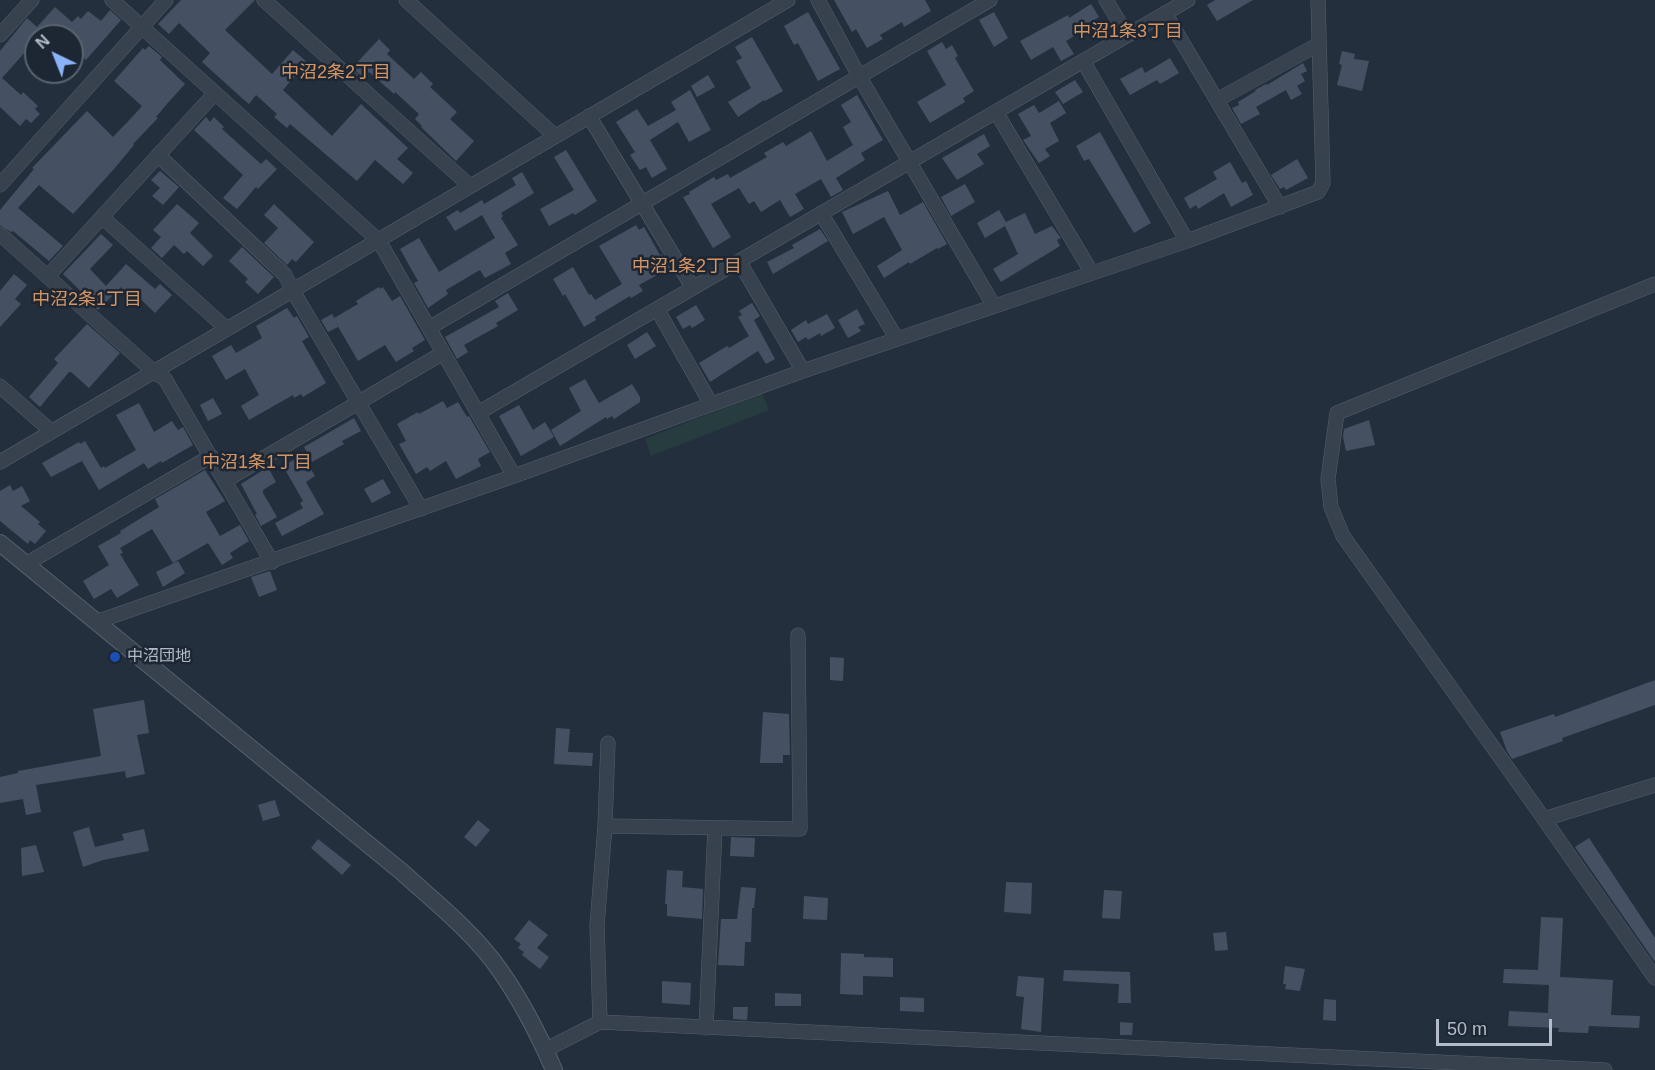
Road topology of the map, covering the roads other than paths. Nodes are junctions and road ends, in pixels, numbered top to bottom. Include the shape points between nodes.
1 (32, 0) edge
2 (112, 0) edge
3 (166, 0) edge
4 (264, 0) edge
5 (406, 0) edge
6 (789, 0) edge
7 (818, 0) edge
8 (990, 0) edge
9 (1106, 0) edge
10 (1188, 0) edge
11 (1318, 0) edge
12 (1165, 13) junction
13 (142, 27) junction
14 (0, 35) edge
15 (1127, 35) junction
16 (1320, 44) junction
17 (1083, 61) junction
18 (860, 76) junction
19 (215, 93) junction
20 (1217, 100) junction
21 (996, 112) junction
22 (589, 116) junction
23 (555, 136) junction
24 (158, 155) junction
25 (910, 162) junction
26 (0, 185) edge
27 (470, 186) junction
28 (642, 203) junction
29 (1280, 207) junction
30 (822, 213) junction
31 (102, 217) junction
32 (0, 234) edge
33 (379, 241) junction
34 (1187, 241) junction
35 (739, 261) junction
36 (1092, 273) junction
37 (48, 276) junction
38 (1655, 284) edge
39 (693, 288) junction
40 (293, 291) junction
41 (994, 306) junction
42 (657, 309) junction
43 (429, 328) junction
44 (227, 329) junction
45 (897, 339) junction
46 (444, 353) junction
47 (803, 371) junction
48 (154, 372) junction
49 (0, 386) edge
50 (358, 401) junction
51 (711, 404) junction
52 (478, 413) junction
53 (51, 432) junction
54 (212, 456) junction
55 (0, 462) edge
56 (514, 476) junction
57 (226, 480) junction
58 (421, 509) junction
59 (0, 543) edge
60 (272, 562) junction
61 (26, 564) junction
62 (96, 621) junction
63 (798, 635) dead end
64 (608, 743) dead end
65 (1655, 785) edge
66 (1544, 819) junction
67 (605, 826) junction
68 (715, 828) junction
69 (1655, 978) edge
70 (600, 1022) junction
71 (706, 1028) junction
72 (545, 1050) junction
73 (554, 1070) edge
74 (1605, 1070) edge

1 - 14 street
2 - 13 street
3 - 13 street
4 - 27 street
5 - 23 street
6 - 22 street
7 - 18 street
8 - 18 street
9 - 15 street
10 - 12 street
11 - 16 street
12 - 15 street
12 - 20 street
13 - 19 street
13 - 26 street
15 - 17 street
16 - 20 street
16 - 29 street via 1323,183 1318,192
17 - 21 street
17 - 34 street
18 - 25 street
18 - 28 street
19 - 24 street
19 - 33 street
20 - 29 street
21 - 25 street
21 - 36 street
22 - 23 street
22 - 28 street
23 - 27 street
24 - 31 street
24 - 40 street via 285,275
25 - 30 street
25 - 41 street
27 - 33 street
28 - 39 street
28 - 43 street
29 - 34 street
30 - 35 street
30 - 45 street
31 - 37 street
31 - 44 street
32 - 37 street
33 - 40 street
33 - 43 street
34 - 36 street
35 - 39 street
35 - 47 street
36 - 41 street
37 - 48 street
38 - 66 street via 1337,413 1328,478 1331,507 1343,537
39 - 42 street
40 - 44 street
40 - 50 street
41 - 45 street
42 - 51 street
42 - 52 street
43 - 46 street
44 - 48 street
45 - 47 street
46 - 50 street
46 - 52 street
47 - 51 street
48 - 53 street
48 - 54 street via 165,379
49 - 53 street
50 - 57 street
50 - 58 street
51 - 56 street
52 - 56 street
53 - 55 street
54 - 57 street
54 - 61 street
56 - 58 street
57 - 60 street
58 - 60 street
59 - 61 street
60 - 62 street
61 - 62 street
62 - 72 street via 457,921 499,968
63 - 68 street via 800,829
64 - 67 street
65 - 66 street
66 - 69 street
67 - 68 street
67 - 70 street via 597,925
68 - 71 street
70 - 71 street
70 - 72 street
71 - 74 street
72 - 73 street

